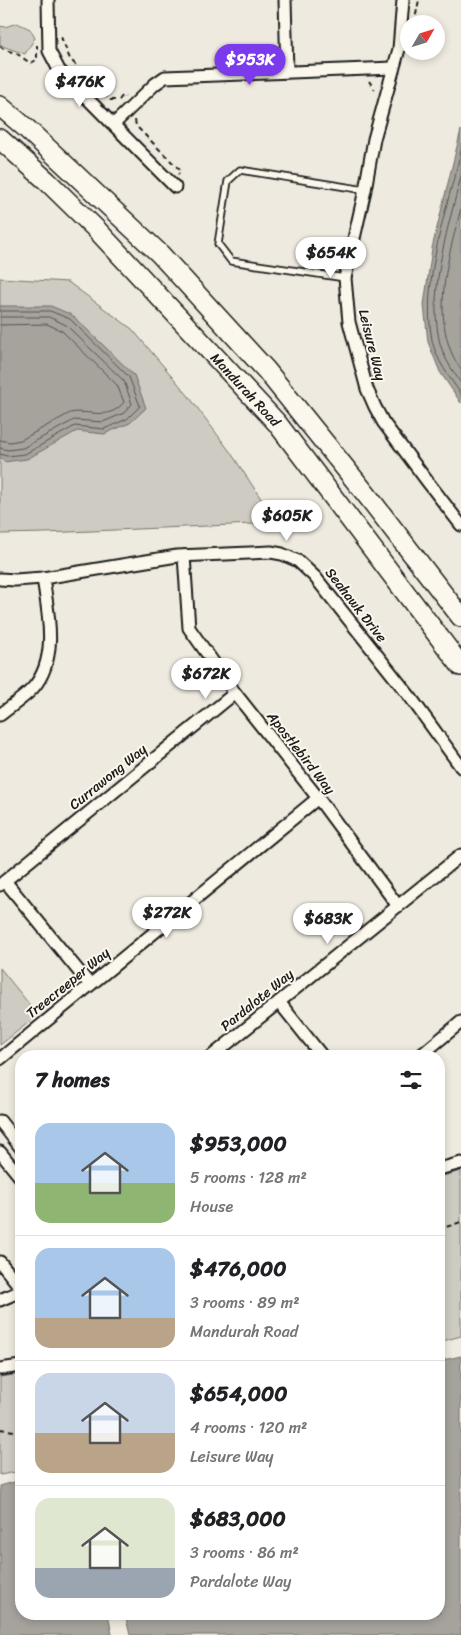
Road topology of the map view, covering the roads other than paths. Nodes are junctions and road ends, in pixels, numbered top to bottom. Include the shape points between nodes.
1 (48, 0) edge
2 (285, 0) edge
3 (403, 0) edge
4 (394, 68) junction
5 (287, 72) junction
6 (0, 106) edge
7 (114, 124) junction
8 (0, 139) edge
9 (173, 185) road end
10 (365, 190) junction
11 (344, 278) junction
12 (461, 525) edge
13 (184, 556) junction
14 (43, 578) junction
15 (0, 579) edge
16 (461, 617) edge
17 (461, 666) edge
18 (235, 693) junction
19 (0, 715) edge
20 (461, 767) edge
21 (318, 798) junction
22 (461, 855) edge
23 (2, 883) edge
24 (398, 906) junction
25 (90, 985) junction
26 (279, 1002) junction
27 (461, 1022) edge
28 (219, 1050) edge
29 (317, 1050) edge
30 (427, 1050) edge
31 (0, 1059) edge
32 (0, 1121) edge
33 (15, 1140) edge
34 (0, 1152) edge
35 (461, 1163) edge
36 (445, 1167) edge
37 (15, 1171) edge
38 (0, 1262) edge
39 (15, 1282) edge
40 (15, 1293) edge
41 (0, 1300) edge
42 (15, 1367) edge
43 (0, 1369) edge

1 - 7 street via 49,51 59,70
2 - 5 street
3 - 4 street, Leisure Way
4 - 5 street
4 - 10 street, Leisure Way via 374,139
5 - 7 street via 165,77
6 - 16 highway, Mandurah Road via 160,254 266,370
7 - 9 street
8 - 17 highway, Mandurah Road via 97,230 277,423
10 - 11 street, Leisure Way
10 - 11 lane via 240,170 228,181 218,244 231,261
11 - 12 street, Leisure Way via 349,322 375,407
13 - 14 street, Seahawk Drive
13 - 18 street, Apostlebird Way via 189,628
13 - 20 street, Seahawk Drive via 271,552 298,561 321,584
14 - 15 street, Seahawk Drive
14 - 19 street via 50,650 47,662 33,689
18 - 21 street, Apostlebird Way
18 - 23 street, Currawong Way
21 - 24 street, Apostlebird Way
21 - 25 street, Treecreeper Way
22 - 24 street, Pardalote Way
23 - 25 street
24 - 26 street, Pardalote Way
25 - 31 street, Treecreeper Way
26 - 28 street, Pardalote Way
26 - 29 street
27 - 30 street
32 - 33 street
34 - 37 street
35 - 36 street
38 - 39 street
40 - 41 street
42 - 43 street

